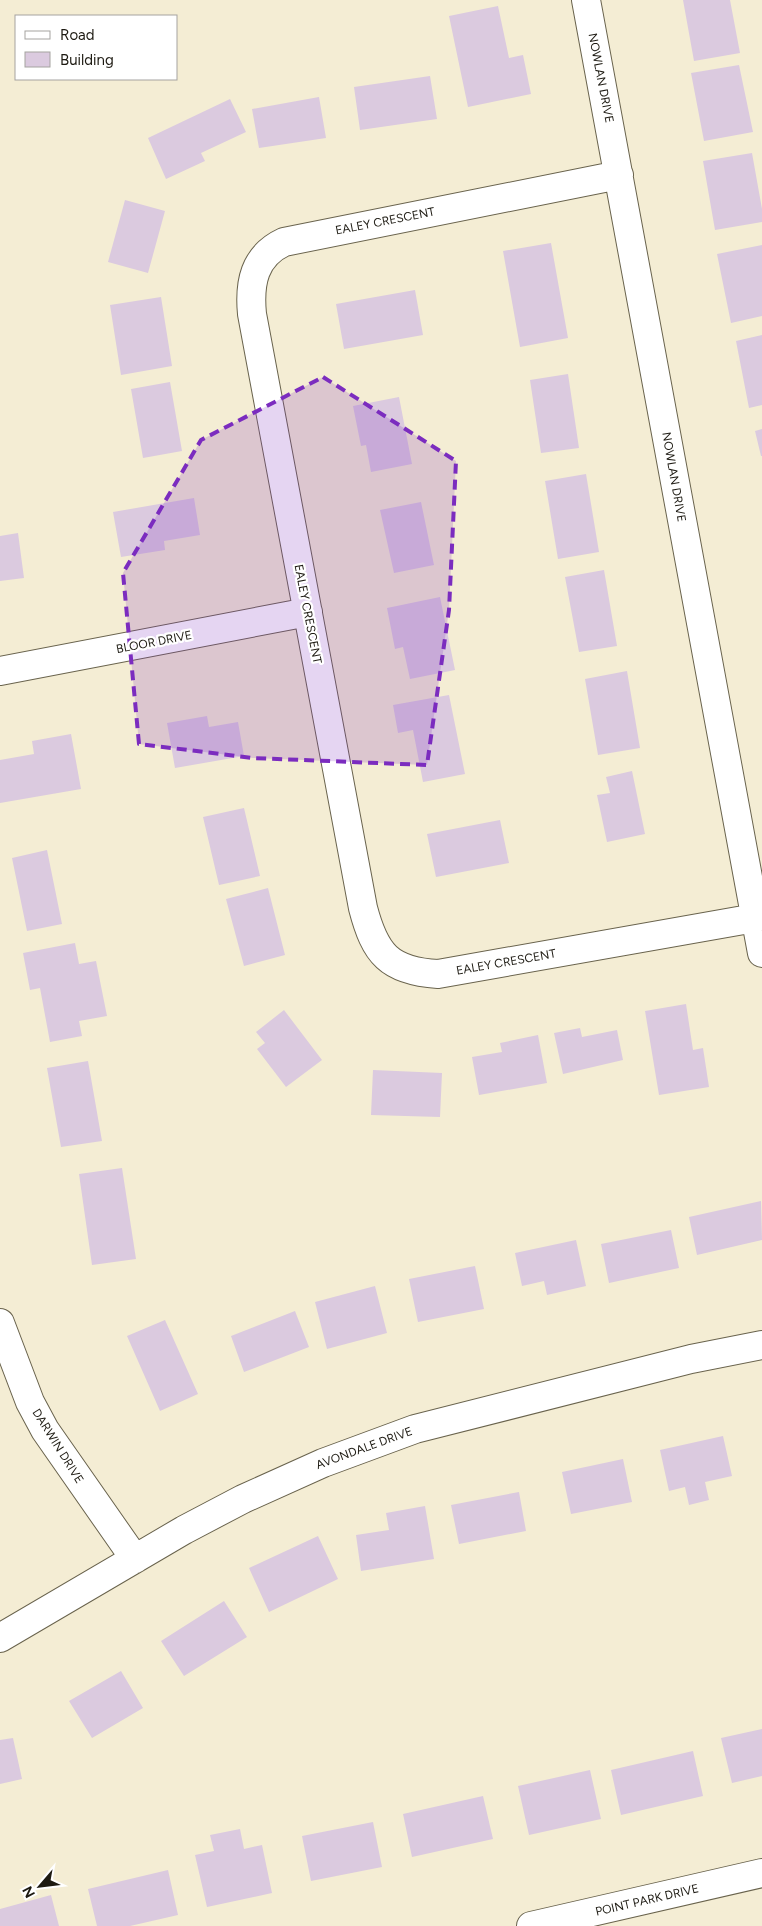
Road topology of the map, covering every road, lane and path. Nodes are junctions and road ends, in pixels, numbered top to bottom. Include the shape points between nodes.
1 (586, 0) edge
2 (619, 176) junction
3 (308, 612) junction
4 (0, 671) edge
5 (755, 918) junction
6 (762, 953) edge
7 (0, 1322) edge
8 (762, 1345) edge
9 (135, 1559) junction
10 (0, 1638) edge
11 (762, 1873) edge
12 (531, 1926) edge

1 - 2 street, NOWLAN DRIVE
2 - 3 street, EALEY CRESCENT via 295,239 274,247 262,259 251,283 252,314
2 - 5 street, NOWLAN DRIVE
3 - 4 street, BLOOR DRIVE
3 - 5 street, EALEY CRESCENT via 363,908 376,947 388,961 416,973 438,974
5 - 6 street, NOWLAN DRIVE
7 - 9 street, DARWIN DRIVE via 27,1394 45,1430
8 - 9 street, AVONDALE DRIVE via 691,1359 414,1429 323,1462 243,1499
9 - 10 street, AVONDALE DRIVE
11 - 12 street, POINT PARK DRIVE

